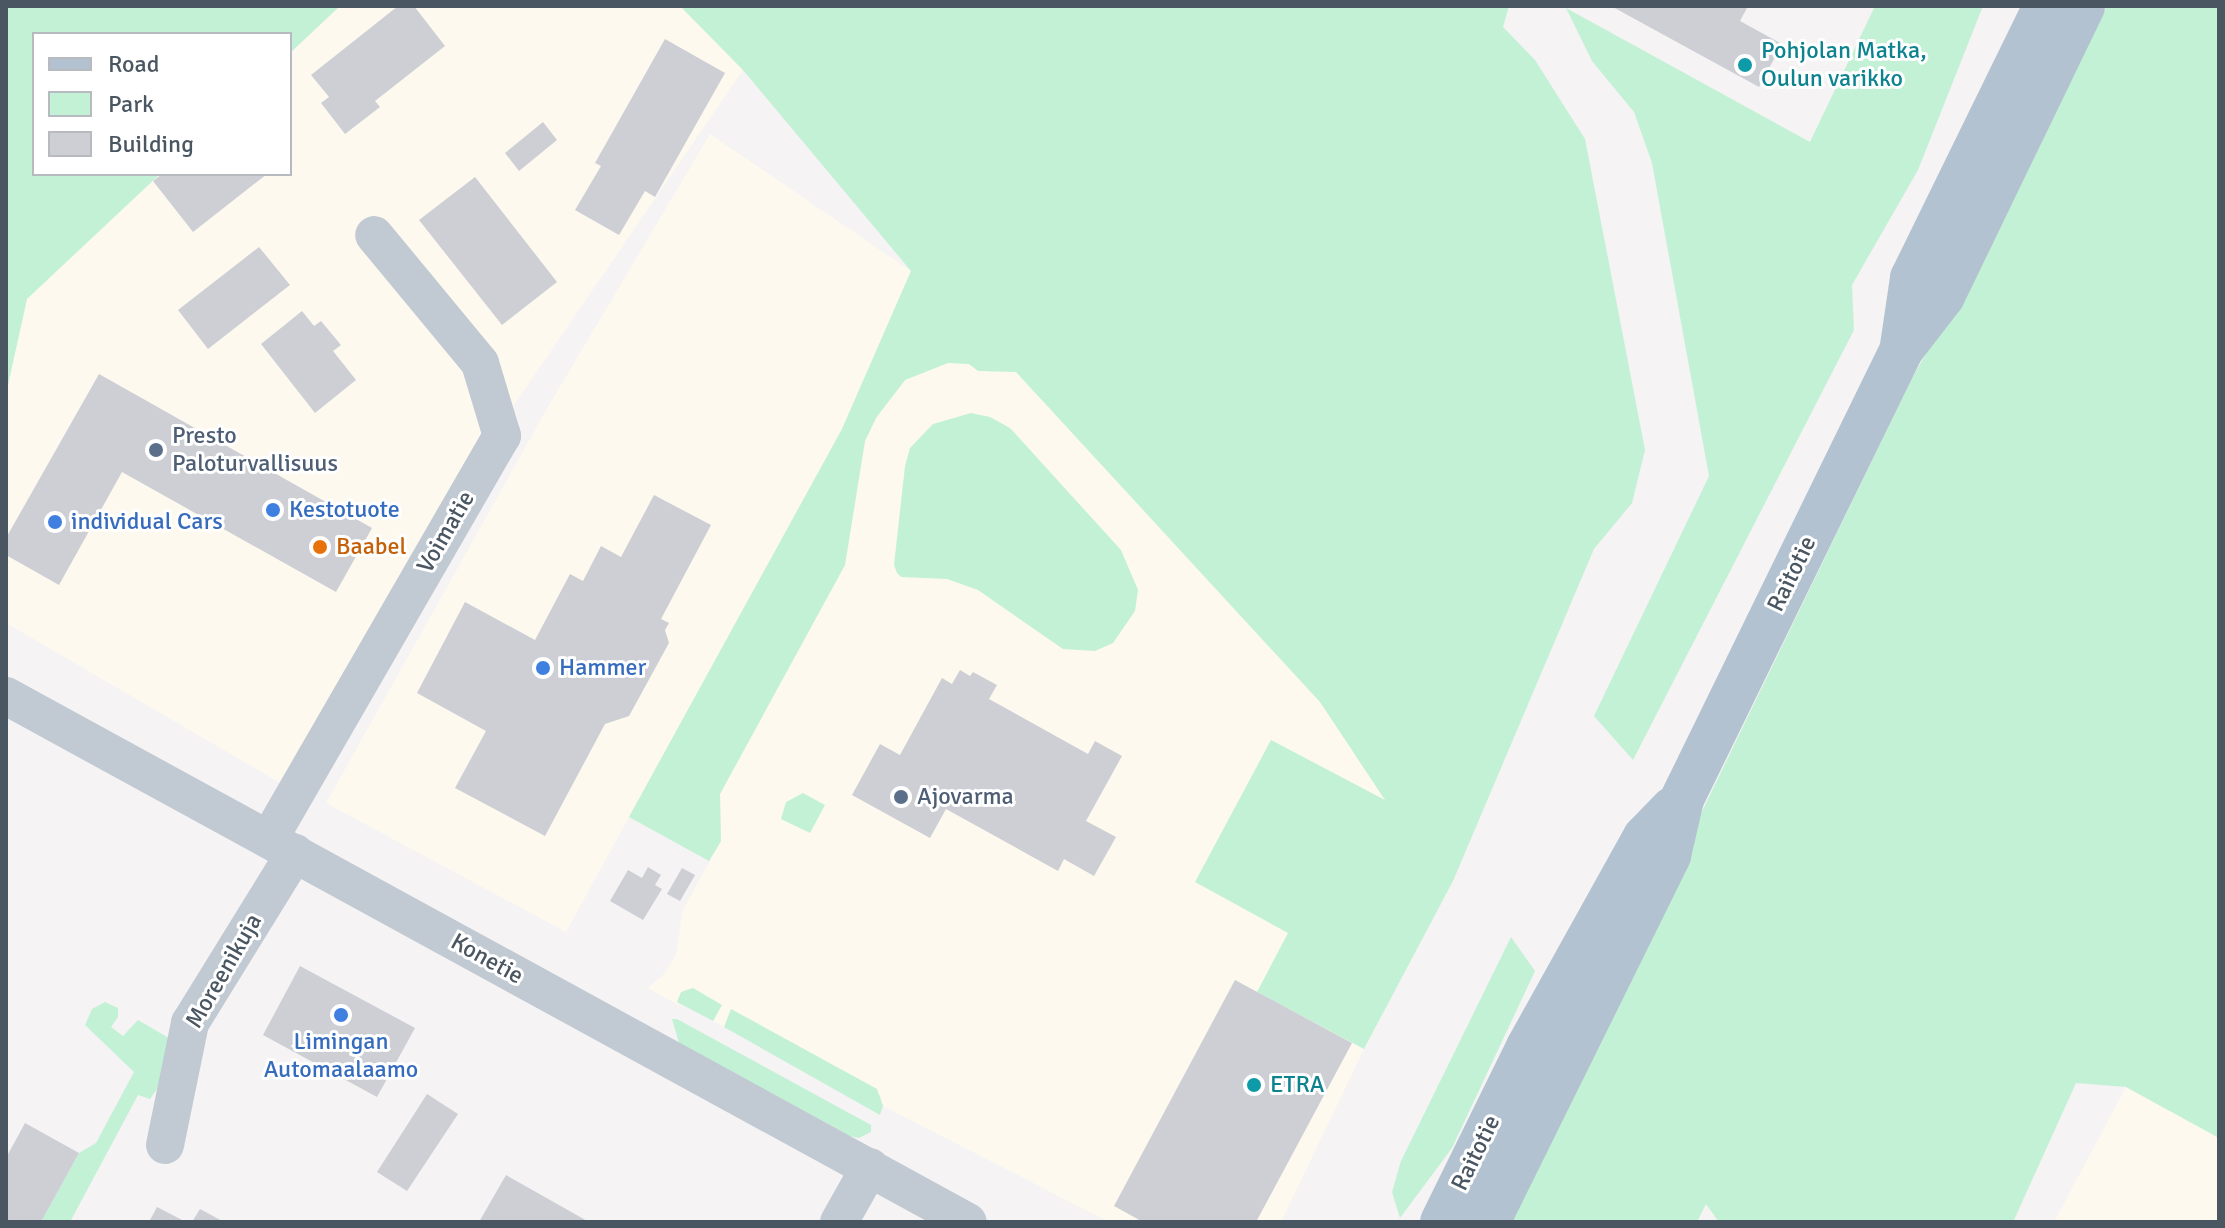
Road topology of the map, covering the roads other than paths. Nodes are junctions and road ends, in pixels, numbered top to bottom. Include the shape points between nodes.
1 (2045, 6) edge
2 (2083, 6) edge
3 (374, 235) dead end
4 (1902, 349) junction
5 (6, 696) edge
6 (1682, 799) junction
7 (282, 846) junction
8 (165, 1145) dead end
9 (870, 1167) junction
10 (839, 1222) edge
11 (968, 1222) edge
12 (1442, 1222) edge
13 (1488, 1222) edge

1 - 4 main road, Raitotie via 1912,278
2 - 4 main road, Raitotie via 1943,296
3 - 7 street, Voimatie via 480,363 502,436
4 - 6 main road, Raitotie
5 - 7 street, Konetie
6 - 12 main road, Raitotie via 1637,850 1528,1047
6 - 13 main road, Raitotie via 1669,855
7 - 8 street, Moreenikuja via 190,1023
7 - 9 street, Konetie
9 - 10 street
9 - 11 street, Konetie

